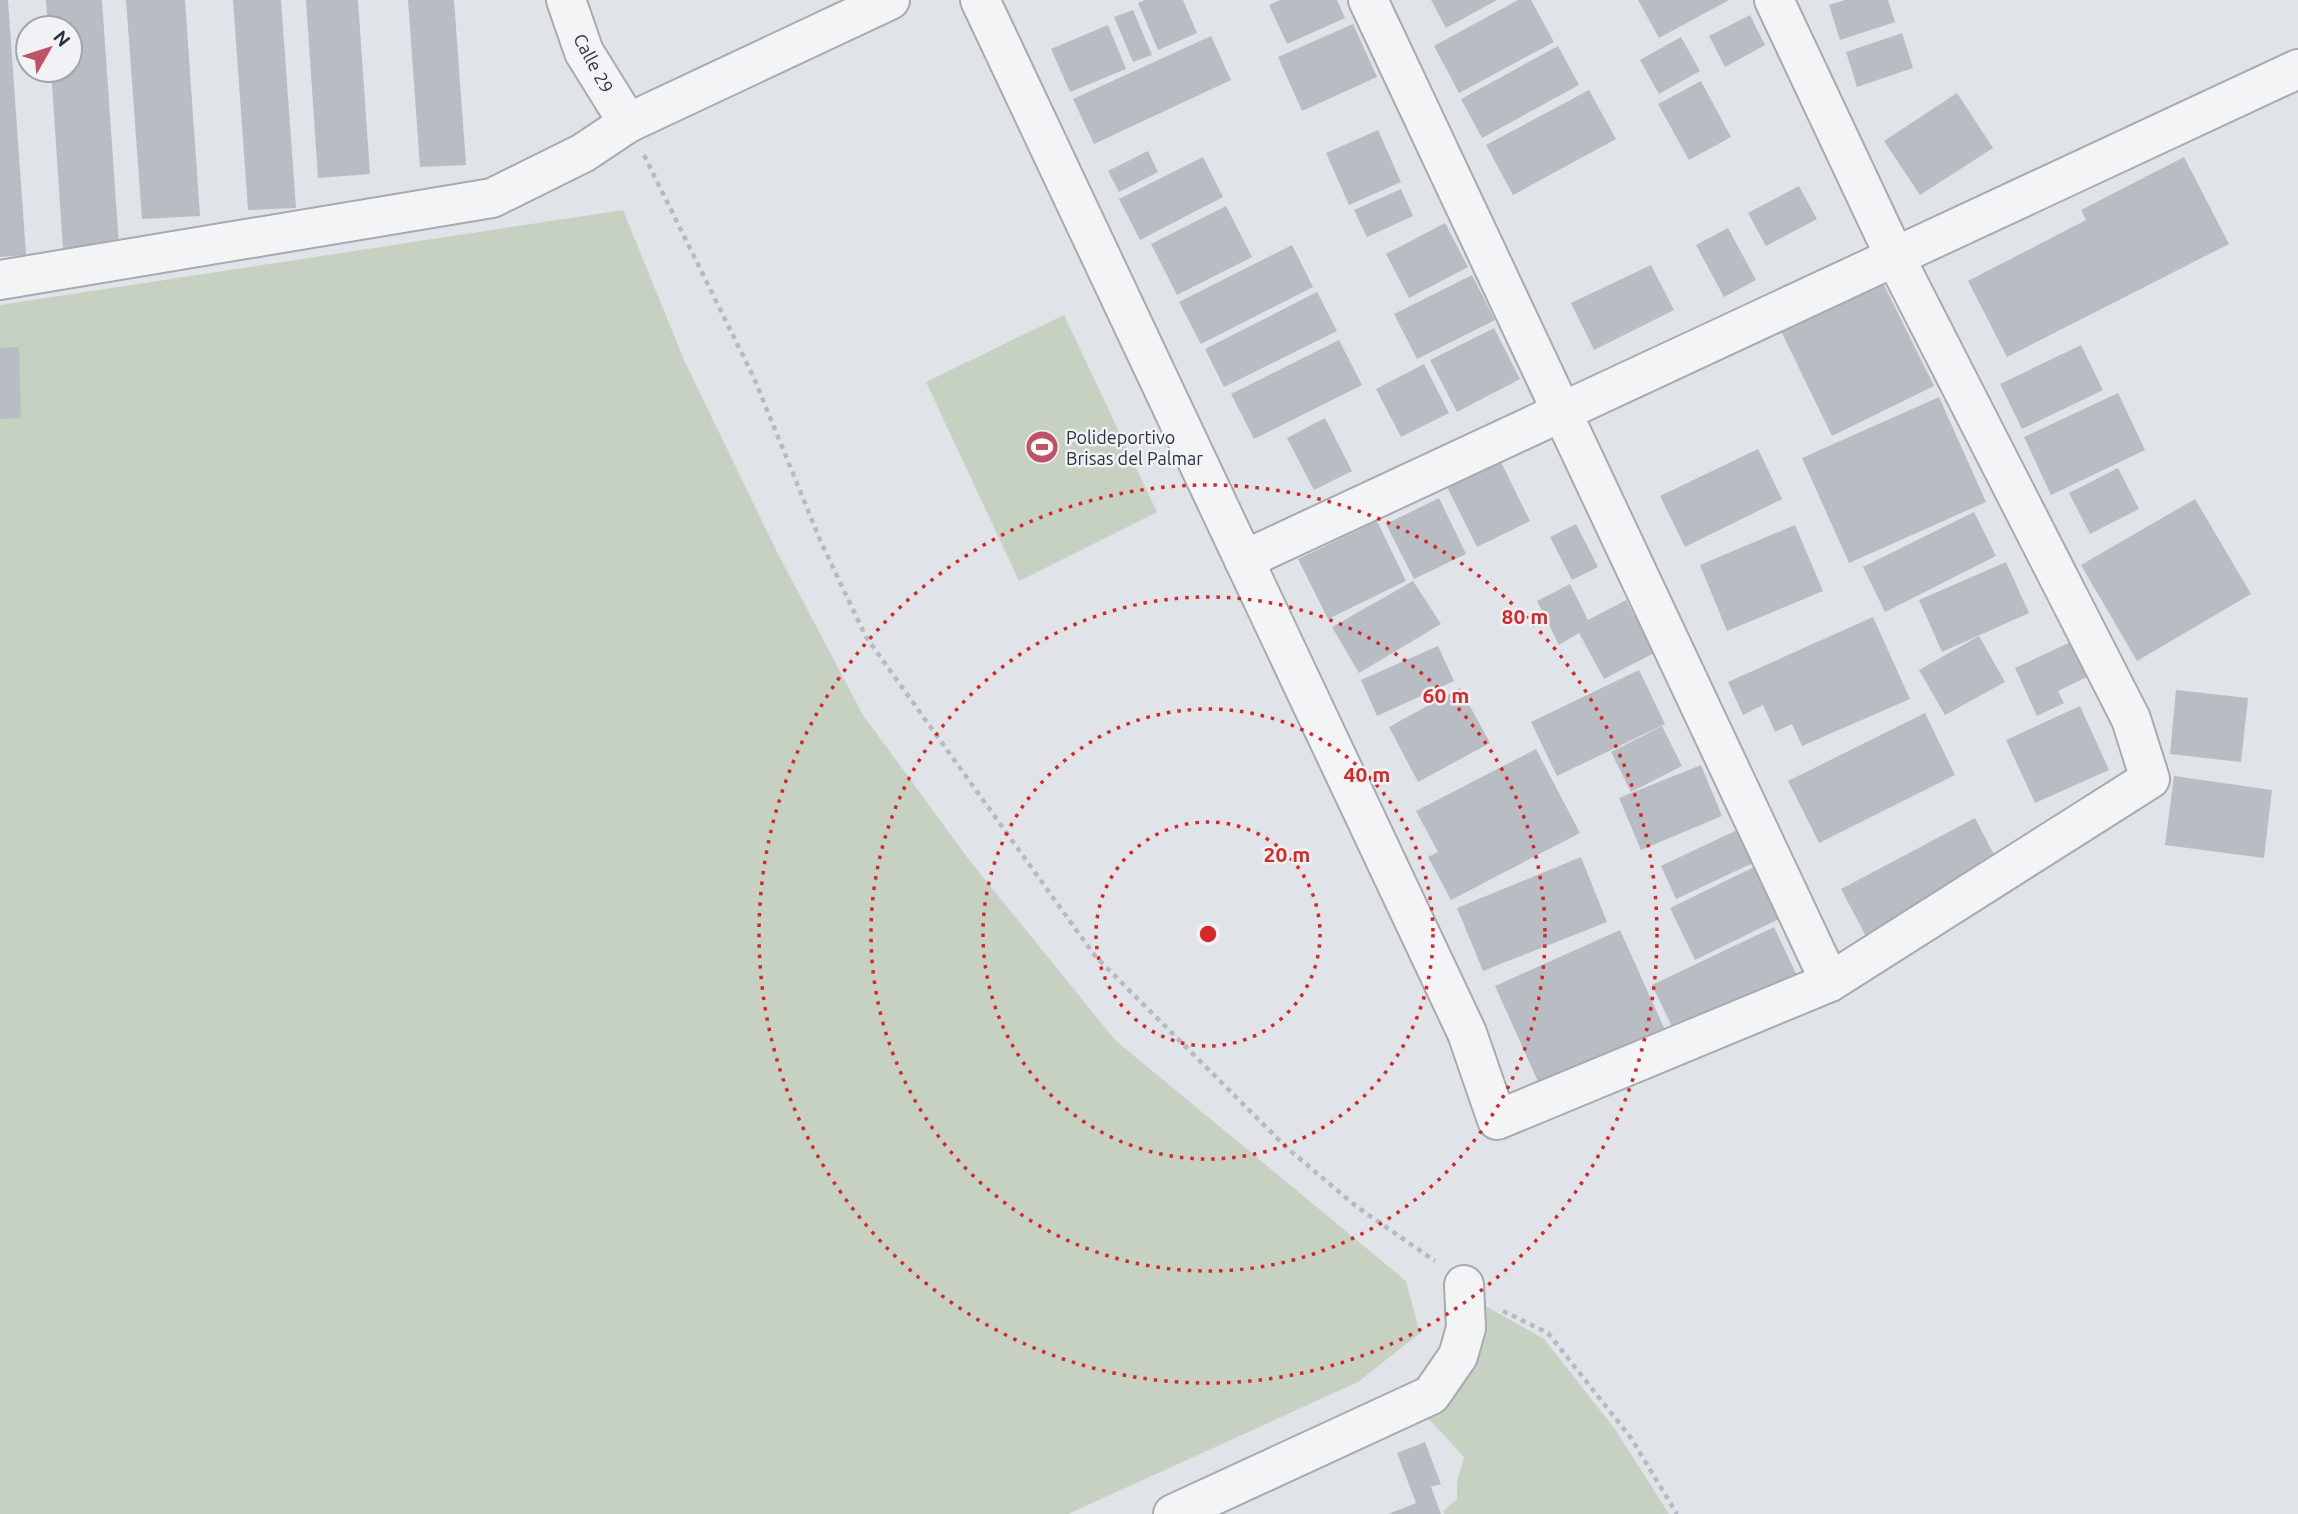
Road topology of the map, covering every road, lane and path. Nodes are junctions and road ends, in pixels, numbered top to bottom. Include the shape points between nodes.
1 (566, 0) edge
2 (890, 0) edge
3 (980, 0) edge
4 (1368, 0) edge
5 (1774, 0) edge
6 (2298, 69) edge
7 (628, 123) junction
8 (1895, 257) junction
9 (0, 280) edge
10 (1562, 412) junction
11 (1244, 560) junction
12 (1830, 982) junction
13 (1464, 1285) junction
14 (1215, 1505) edge
15 (1173, 1514) edge
16 (1677, 1514) edge

1 - 7 street, Calle 29 via 584,52
2 - 7 street
3 - 11 street
4 - 10 street
5 - 8 street
6 - 8 street
7 - 9 street via 583,153 492,198
7 - 13 path via 754,378 820,540 866,636 1095,956 1286,1148
8 - 10 street
8 - 12 street via 2132,719 2150,779
10 - 11 street
10 - 12 street
11 - 12 street via 1467,1033 1497,1119
13 - 14 street via 1466,1328 1458,1356 1431,1395
13 - 16 path via 1548,1333 1630,1438
14 - 15 street

